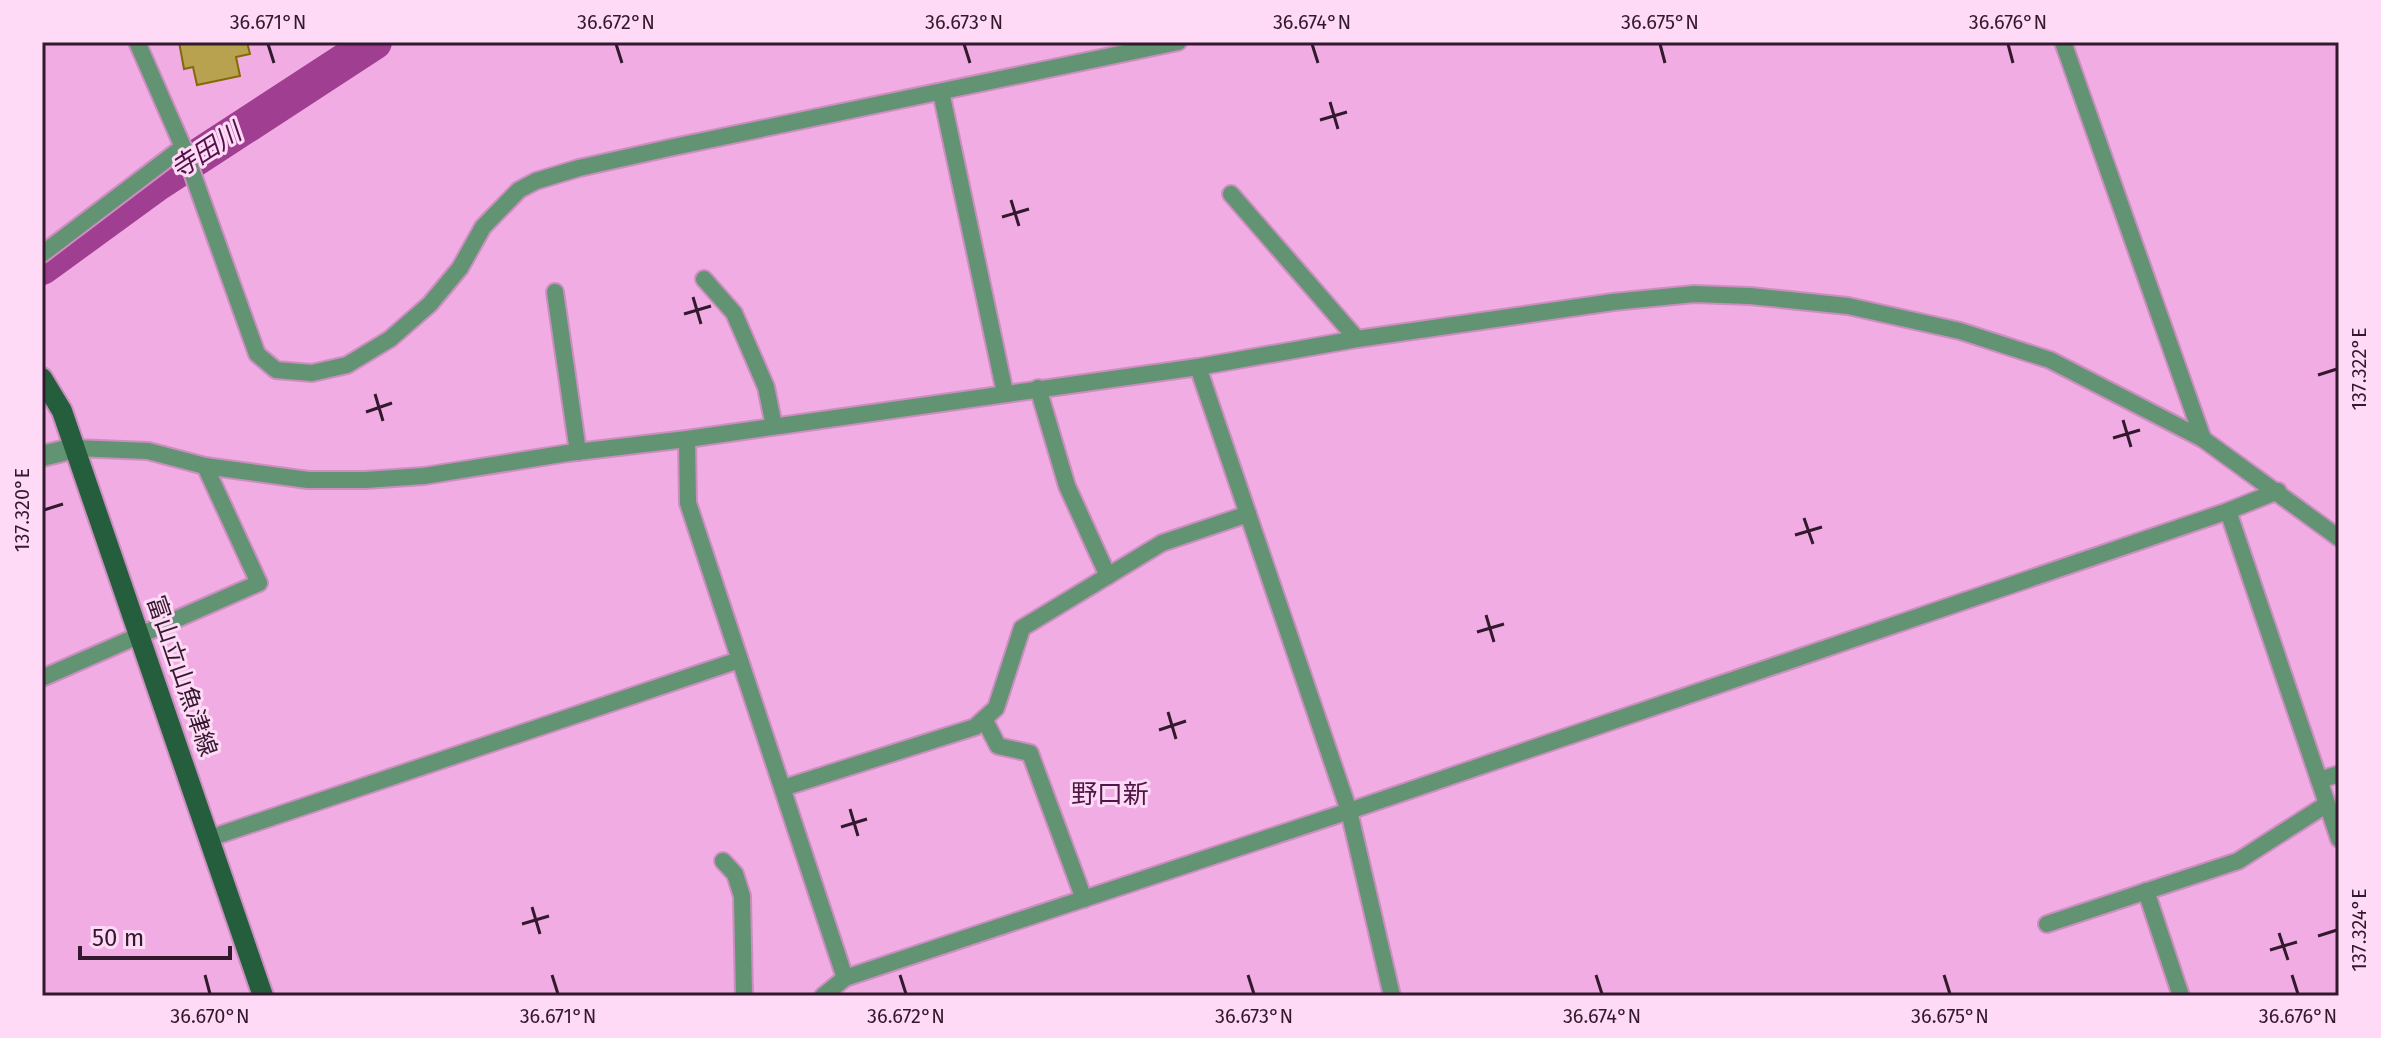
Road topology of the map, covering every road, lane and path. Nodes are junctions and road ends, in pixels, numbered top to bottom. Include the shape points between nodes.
1 (137, 42) edge
2 (1178, 42) edge
3 (2063, 42) edge
4 (1131, 47) edge
5 (941, 92) junction
6 (183, 148) junction
7 (1231, 194) dead end
8 (42, 254) edge
9 (704, 279) dead end
10 (555, 292) dead end
11 (1357, 339) junction
12 (1198, 367) junction
13 (44, 384) edge
14 (1038, 388) junction
15 (1005, 393) junction
16 (774, 426) junction
17 (687, 439) junction
18 (2203, 439) junction
19 (75, 448) junction
20 (578, 452) junction
21 (42, 456) edge
22 (205, 466) junction
23 (2278, 491) junction
24 (2228, 511) junction
25 (1248, 514) junction
26 (2339, 538) edge
27 (1108, 576) junction
28 (139, 634) junction
29 (739, 660) junction
30 (42, 678) edge
31 (984, 719) junction
32 (2339, 774) edge
33 (2319, 780) junction
34 (783, 788) junction
35 (2327, 804) junction
36 (1349, 811) junction
37 (210, 838) junction
38 (2339, 839) edge
39 (723, 861) dead end
40 (2146, 891) junction
41 (1084, 899) junction
42 (2047, 924) dead end
43 (845, 978) junction
44 (263, 996) edge
45 (744, 996) edge
46 (823, 996) edge
47 (1392, 996) edge
48 (2181, 996) edge

1 - 6 street
2 - 4 street
3 - 18 street
4 - 5 street
5 - 6 street via 536,181 519,190 483,227 460,268 400,330 347,365 312,373 276,370 257,354
5 - 15 street
6 - 8 street
7 - 11 street
9 - 16 street via 734,313 766,387
10 - 20 street
11 - 12 street
11 - 18 street via 1694,294 1848,306 1960,331 2050,360
12 - 14 street
12 - 25 street
13 - 19 main road, 富山立山魚津線 via 62,411
14 - 15 street
14 - 27 street via 1067,486
15 - 16 street
16 - 17 street
17 - 20 street
17 - 29 street via 688,503
18 - 23 street
19 - 21 street
19 - 22 street via 148,451
19 - 28 main road, 富山立山魚津線
20 - 22 street via 365,480 308,480
22 - 28 street via 259,583
23 - 24 street
23 - 26 street
24 - 33 street
24 - 36 street
25 - 27 street via 1162,543
25 - 36 street
27 - 31 street via 1022,628 996,708
28 - 30 street
28 - 37 main road, 富山立山魚津線
29 - 34 street
29 - 37 street
31 - 34 street via 975,727
31 - 41 street via 998,746 1030,753
32 - 33 street
33 - 35 street
34 - 43 street
35 - 38 street
35 - 40 street via 2238,861
36 - 41 street
36 - 47 street
37 - 44 main road, 富山立山魚津線
39 - 45 street via 735,874 742,896
40 - 42 street
40 - 48 street
41 - 43 street
43 - 46 street

